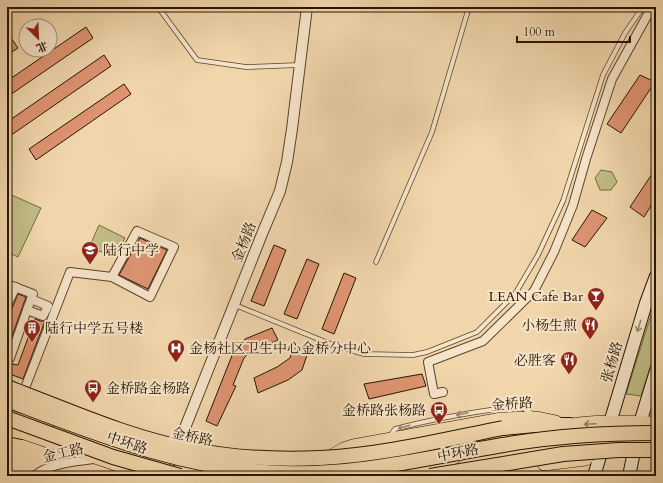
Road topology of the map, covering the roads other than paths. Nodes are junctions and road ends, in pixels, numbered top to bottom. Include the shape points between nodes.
1 (158, 7) edge
2 (307, 7) edge
3 (469, 7) edge
4 (642, 7) edge
5 (652, 7) edge
6 (300, 65) junction
7 (376, 262) dead end
8 (656, 276) edge
9 (112, 277) junction
10 (7, 284) edge
11 (16, 287) junction
12 (31, 299) junction
13 (7, 305) edge
14 (234, 305) junction
15 (27, 310) junction
16 (7, 357) edge
17 (656, 371) edge
18 (7, 382) edge
19 (7, 387) edge
20 (25, 388) junction
21 (443, 392) dead end
22 (7, 396) edge
23 (7, 400) edge
24 (63, 412) junction
25 (7, 416) edge
26 (99, 422) junction
27 (610, 422) junction
28 (7, 423) edge
29 (640, 423) junction
30 (656, 423) edge
31 (570, 425) junction
32 (7, 430) edge
33 (22, 432) junction
34 (656, 433) edge
35 (604, 440) junction
36 (656, 441) edge
37 (636, 442) junction
38 (656, 450) edge
39 (176, 451) junction
40 (123, 452) junction
41 (413, 456) junction
42 (633, 456) junction
43 (656, 456) edge
44 (599, 458) junction
45 (98, 459) junction
46 (352, 465) junction
47 (315, 469) junction
48 (34, 476) edge
49 (151, 476) edge
50 (163, 476) edge
51 (167, 476) edge
52 (180, 476) edge
53 (220, 476) edge
54 (329, 476) edge
55 (372, 476) edge
56 (430, 476) edge
57 (447, 476) edge
58 (467, 476) edge
59 (594, 476) edge
60 (629, 476) edge

1 - 6 lane via 197,60 246,67
2 - 6 street, 金杨路
3 - 7 lane via 432,132
4 - 14 lane via 603,75 563,201 538,255 515,294 477,332 413,355 364,354 333,345
5 - 21 street via 612,79 573,205 554,252 534,291 482,341 428,362 434,394
6 - 14 street, 金杨路 via 288,155 280,191
8 -> 27 main road, 张杨路
9 - 9 street via 136,231 174,247 150,297
9 - 20 street via 70,272
10 - 11 street
11 - 12 street via 33,294
11 - 13 street
12 - 15 street
12 - 15 street via 48,306 43,316
14 - 39 street, 金杨路
15 - 16 street via 10,358
17 - 29 main road
18 - 20 main road, 金桥路
19 - 26 highway, bridge
20 - 24 main road, 金桥路 via 32,390
22 - 24 main road, 金桥路
23 - 47 highway, 中环路, bridge via 118,441 174,458 227,468 282,474
24 - 39 main road, 金桥路
25 - 40 main road via 50,427
25 - 52 highway, 中环路, bridge via 113,457
26 - 31 highway, bridge via 193,450 288,459 390,450 503,428
26 - 47 highway, bridge via 144,441 208,459 257,467
27 - 29 main road, 金桥路
27 -> 31 main road, 金桥路
27 - 35 main road, 张杨路
28 - 33 main road
29 - 30 main road, 金桥路
29 - 35 main road via 622,435
29 - 37 main road
31 - 41 main road, 金桥路
31 -> 47 main road, 金桥路 via 537,418 502,419 344,449 334,453
32 - 33 highway
33 - 45 main road
34 - 47 highway, 中环路, bridge via 563,437 393,466 338,472
35 - 44 main road, 张杨路
35 - 57 main road via 488,456
36 - 37 main road
37 - 42 main road
37 - 44 main road via 619,446
38 - 56 highway, 中环路, bridge via 563,454
39 - 40 main road via 165,460 154,462
39 - 47 main road, 金桥路 via 228,461
39 - 50 street, 金杨路
40 - 45 street, 金工路
41 - 46 main road, 金桥路
41 - 55 main road via 394,471
42 - 43 main road
42 - 44 main road
42 - 60 main road
44 - 58 main road via 561,461
44 - 59 main road, 张杨路
45 - 48 street, 金工路 via 64,463 38,472
45 - 49 main road
46 - 47 main road, 金桥路
46 - 54 main road
51 - 53 main road via 173,472 188,470

